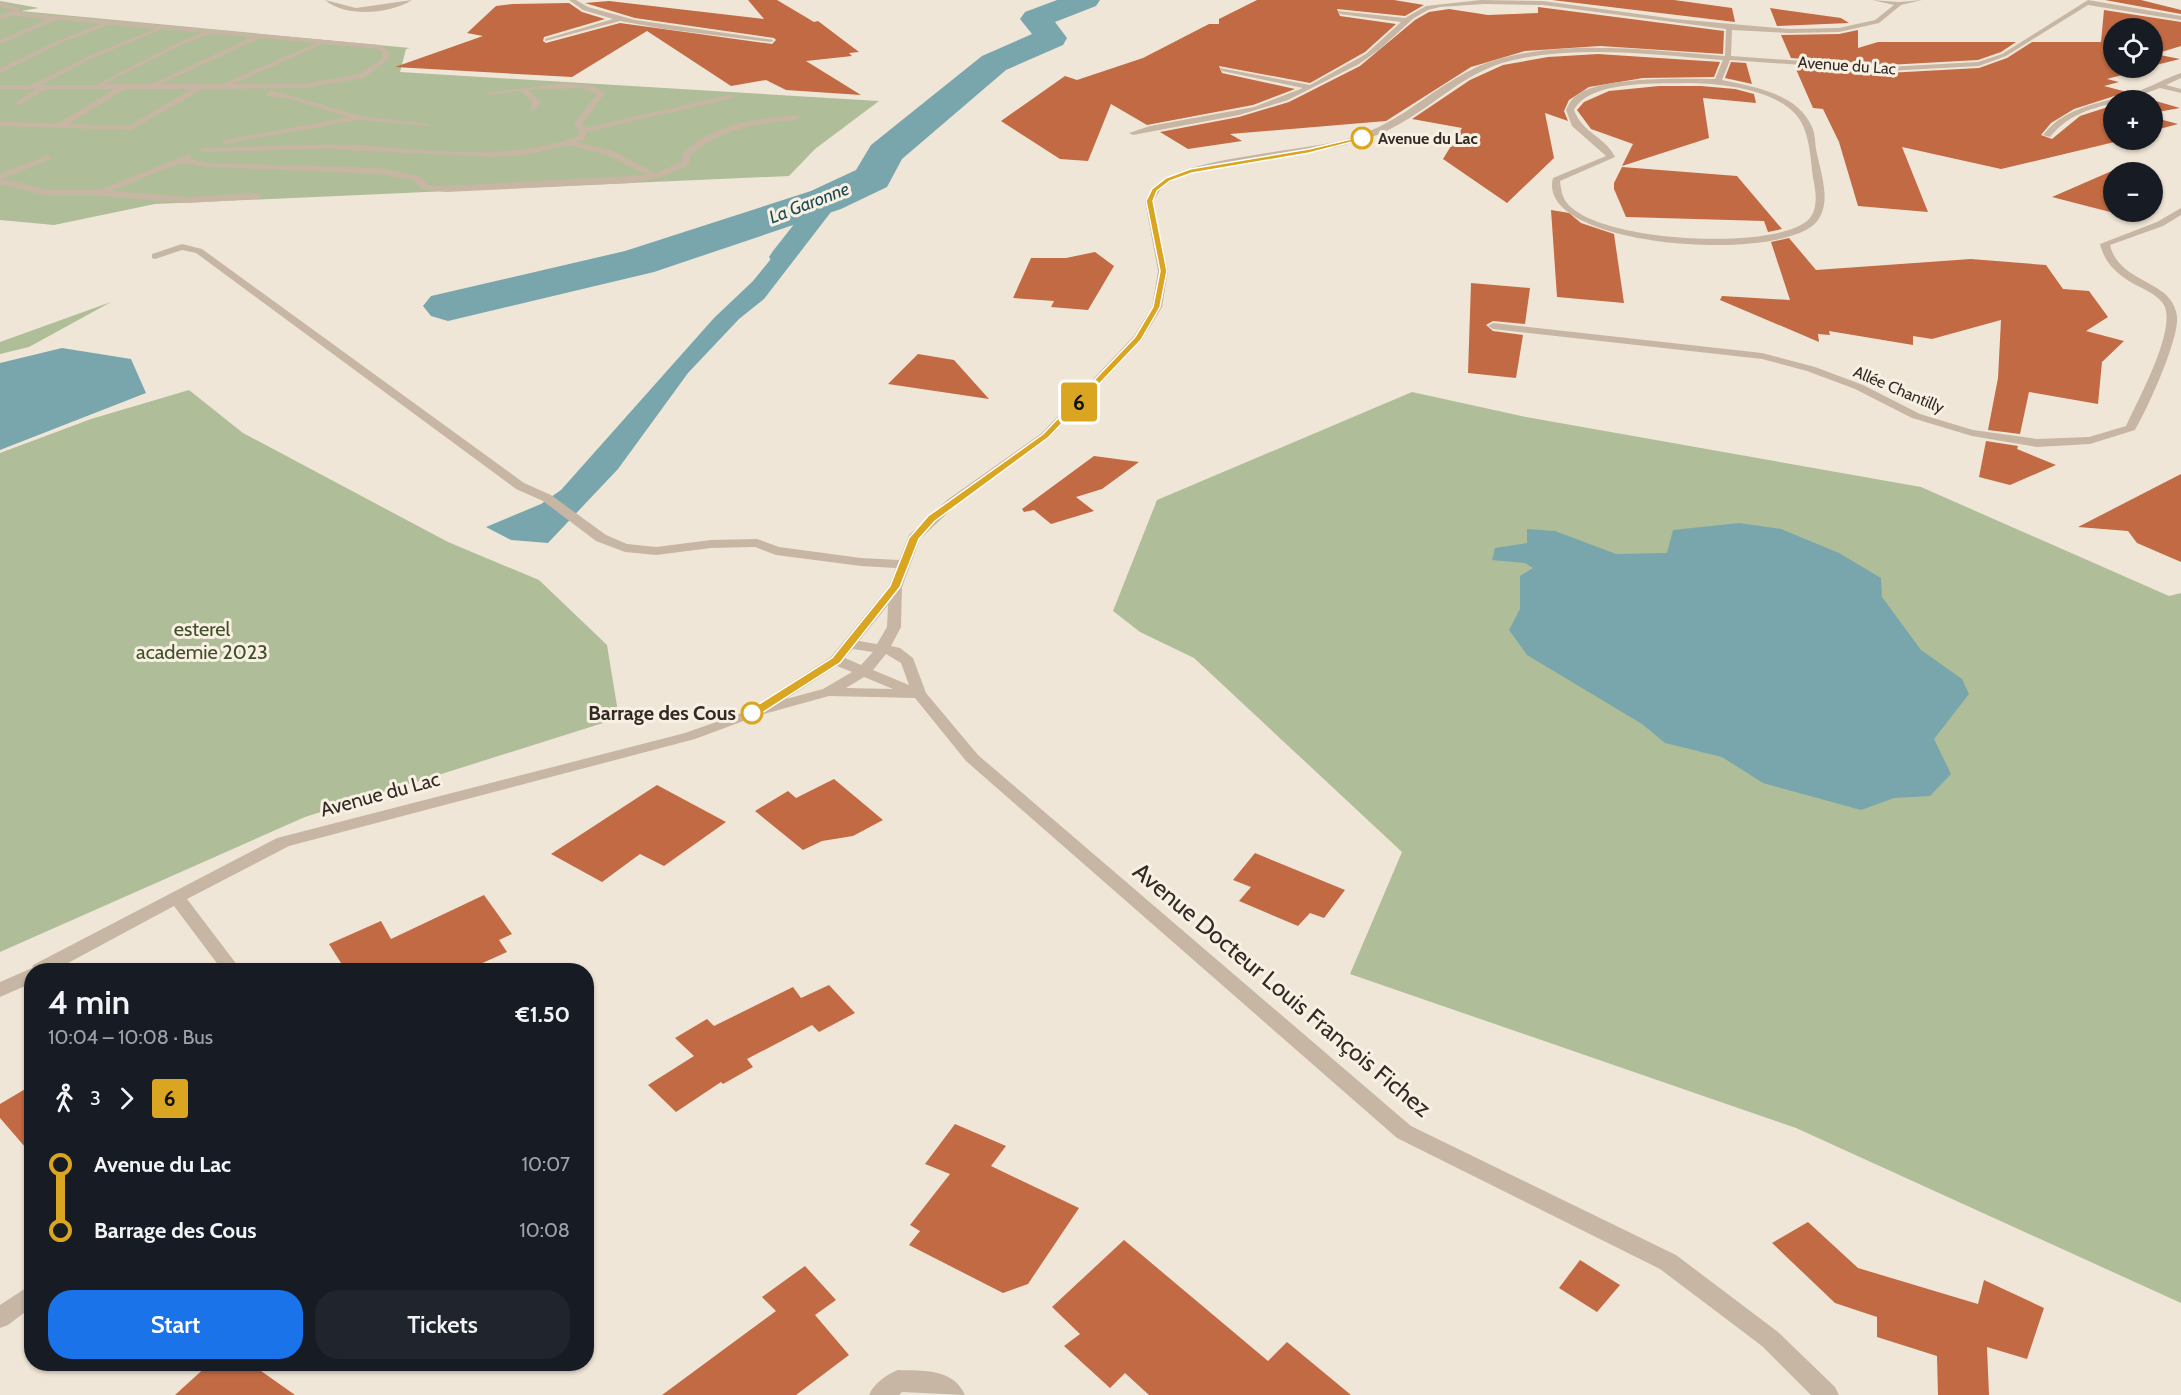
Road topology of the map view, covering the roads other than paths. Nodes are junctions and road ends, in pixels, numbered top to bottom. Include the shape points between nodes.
1 (328, 0) edge
2 (409, 0) edge
3 (572, 0) edge
4 (1875, 0) edge
5 (1918, 0) edge
6 (2090, 2) edge
7 (1899, 4) junction
8 (0, 5) edge
9 (1340, 12) dead end
10 (14, 14) junction
11 (0, 17) edge
12 (58, 17) junction
13 (2181, 18) edge
14 (620, 19) junction
15 (1404, 20) junction
16 (111, 22) junction
17 (166, 27) junction
18 (1729, 28) junction
19 (211, 31) junction
20 (261, 36) junction
21 (547, 40) dead end
22 (771, 40) dead end
23 (0, 42) edge
24 (324, 42) junction
25 (1728, 56) junction
26 (1222, 69) dead end
27 (0, 71) edge
28 (2181, 75) edge
29 (361, 76) junction
30 (371, 78) dead end
31 (1718, 81) junction
32 (2159, 85) junction
33 (123, 86) junction
34 (149, 86) junction
35 (202, 86) junction
36 (224, 86) junction
37 (276, 86) junction
38 (0, 87) edge
39 (31, 87) junction
40 (44, 87) junction
41 (94, 87) junction
42 (1310, 87) junction
43 (522, 89) junction
44 (2181, 91) edge
45 (489, 93) dead end
46 (730, 96) dead end
47 (19, 104) dead end
48 (534, 109) dead end
49 (798, 117) dead end
50 (359, 118) junction
51 (0, 124) edge
52 (426, 124) dead end
53 (59, 126) junction
54 (582, 131) junction
55 (1133, 133) dead end
56 (2047, 135) dead end
57 (571, 143) junction
58 (203, 150) junction
59 (48, 157) dead end
60 (180, 160) junction
61 (655, 176) junction
62 (0, 179) edge
63 (101, 193) junction
64 (258, 196) dead end
65 (2181, 211) edge
66 (155, 256) dead end
67 (1493, 326) dead end
68 (903, 564) junction
69 (895, 587) junction
70 (851, 644) junction
71 (882, 648) junction
72 (836, 660) junction
73 (864, 671) junction
74 (828, 692) junction
75 (919, 694) junction
76 (752, 713) junction
77 (178, 899) junction
78 (54, 963) edge
79 (227, 963) edge
80 (24, 979) edge
81 (0, 990) edge
82 (24, 1300) edge
83 (0, 1318) edge
84 (881, 1395) edge
85 (953, 1395) edge
86 (1827, 1395) edge

1 - 2 street via 334,6 362,8
3 - 14 street via 588,11
4 - 7 street
5 - 7 street
6 - 13 street
6 - 25 street, Avenue du Lac via 2004,55 1968,66 1887,69
7 - 18 street via 1894,14 1876,23 1848,29
8 - 10 street via 18,9
9 - 15 street
10 - 11 street
10 - 12 street
12 - 16 street
12 - 23 street
14 - 21 street
14 - 22 street
15 - 18 street via 1447,3 1495,1 1578,6
15 - 42 street via 1378,48
16 - 17 street
16 - 27 street
17 - 19 street
17 - 39 street via 95,55
18 - 25 street
19 - 20 street
19 - 41 street
20 - 24 street
20 - 34 street
24 - 29 street via 380,47 387,52 385,60
24 - 36 street
25 - 31 street
25 - 68 street, Avenue du Lac via 1576,50 1496,62 1473,72 1389,127 1362,138 1204,168 1168,180 1154,190 1149,201 1163,271 1156,307 1138,338 1046,435 932,518 914,538
26 - 42 street
28 - 32 street
29 - 30 street
29 - 37 street via 304,86
31 - 31 street via 1772,97 1796,109 1808,127 1821,201 1813,220 1794,232 1754,240 1701,241 1637,236 1605,227 1569,210 1556,192 1556,180 1611,157 1575,124 1570,110 1577,97 1596,89 1630,84
32 - 44 street
32 - 56 street via 2073,113 2055,123
33 - 34 street
33 - 41 street
33 - 53 street
34 - 35 street
35 - 36 street
35 - 53 street via 131,128
36 - 37 street
37 - 50 street via 270,94
38 - 39 street
39 - 40 street
40 - 41 street
40 - 47 street
42 - 55 street via 1273,103 1229,115
43 - 45 street
43 - 48 street via 537,102
43 - 54 street via 579,87 600,91 600,97 578,124
46 - 54 street
49 - 61 street via 730,128 698,143 686,155 686,163
50 - 52 street
50 - 58 street
51 - 53 street
54 - 57 street via 581,138
57 - 58 street via 546,149 483,153 327,147
57 - 61 street via 610,153
58 - 60 street
59 - 62 street
60 - 61 street via 208,165 380,171 416,178 425,187 446,189
60 - 63 street
62 - 63 street via 49,193
63 - 64 street via 188,200
65 - 67 street, Allée Chantilly via 2160,224 2105,244 2105,255 2118,270 2165,299 2173,316 2131,429 2090,440 2037,442 1972,433 1916,416 1859,387 1811,369 1762,356
66 - 68 street via 182,247 199,251 520,486 547,498 607,541 640,550 757,543 776,551
68 - 69 street, Avenue du Lac
69 - 70 street, Avenue du Lac
69 - 71 street, Avenue du Lac via 894,627
70 - 71 street, Avenue Docteur Louis François Fichez
70 - 72 street, Avenue du Lac
71 - 73 street, Avenue du Lac
71 - 75 street, Avenue Docteur Louis François Fichez via 895,651 908,661
72 - 73 street, Avenue Docteur Louis François Fichez
72 - 76 street, Avenue du Lac
73 - 74 street, Avenue du Lac
73 - 75 street, Avenue Docteur Louis François Fichez
74 - 75 street
74 - 76 street, Avenue du Lac
75 - 86 street, Avenue Docteur Louis François Fichez via 972,758 1404,1132 1668,1262 1770,1340
76 - 77 street, Avenue du Lac via 690,736 283,842 228,868
77 - 78 street, Avenue du Lac
77 - 79 street
80 - 81 street
82 - 83 street
84 - 85 street via 898,1381 936,1382

